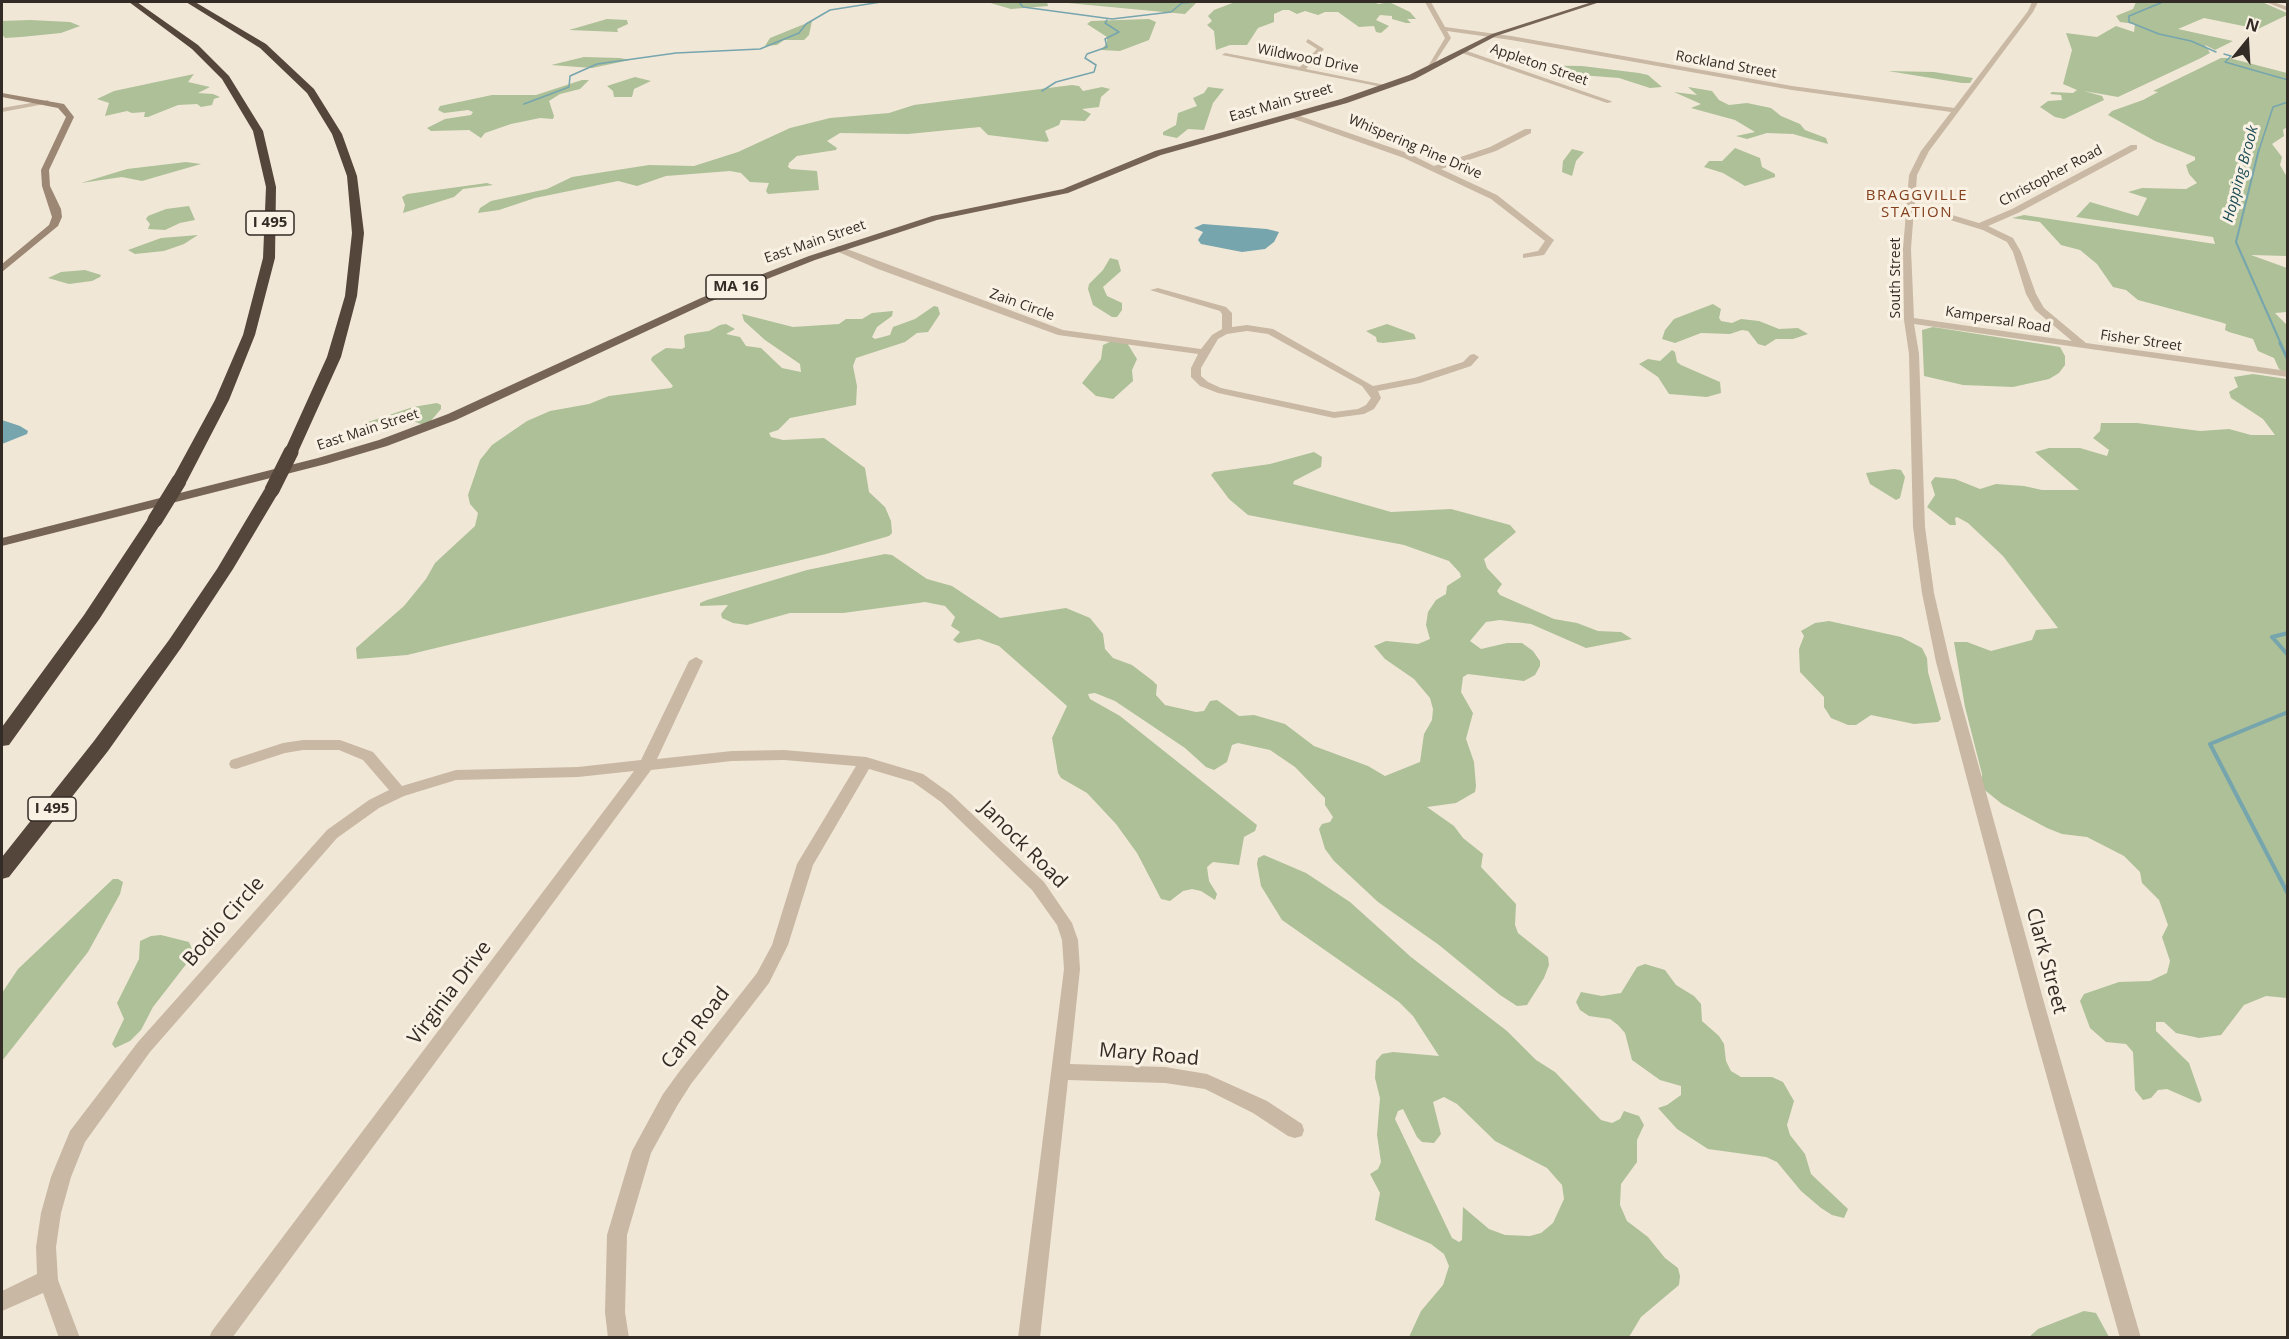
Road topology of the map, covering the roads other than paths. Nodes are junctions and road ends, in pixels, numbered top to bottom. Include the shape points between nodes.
1 (133, 2) edge
2 (190, 2) edge
3 (1428, 2) edge
4 (1597, 2) edge
5 (2035, 2) edge
6 (2269, 2) edge
7 (2288, 9) edge
8 (1445, 29) junction
9 (1494, 35) junction
10 (1308, 40) dead end
11 (1461, 51) junction
12 (1225, 55) dead end
13 (1430, 68) junction
14 (1302, 69) junction
15 (1387, 86) junction
16 (2, 95) edge
17 (48, 102) junction
18 (1609, 102) dead end
19 (2, 110) edge
20 (1956, 110) junction
21 (1294, 116) junction
22 (1528, 131) dead end
23 (2134, 147) dead end
24 (1436, 168) junction
25 (1912, 206) junction
26 (1980, 226) junction
27 (839, 249) junction
28 (1526, 256) dead end
29 (2, 269) edge
30 (1155, 290) dead end
31 (1909, 320) junction
32 (1227, 330) junction
33 (2083, 346) junction
34 (1204, 352) junction
35 (1474, 357) dead end
36 (2288, 374) edge
37 (1372, 389) junction
38 (2, 542) edge
39 (1928, 593) joint
40 (696, 661) dead end
41 (2, 740) edge
42 (866, 762) junction
43 (236, 764) dead end
44 (647, 764) junction
45 (399, 792) junction
46 (2, 871) edge
47 (1060, 1072) junction
48 (1295, 1130) dead end
49 (48, 1280) junction
50 (2, 1301) edge
51 (70, 1338) edge
52 (219, 1338) edge
53 (619, 1338) edge
54 (1029, 1338) edge
55 (2131, 1338) edge

1 - 41 highway, I 495, bridge via 195,47 226,78 258,131 271,187 269,258 249,335 222,400 179,481 91,618
2 - 46 highway, I 495, bridge via 263,46 311,91 337,134 352,176 358,233 351,296 334,357 272,490 209,593 133,702
3 - 8 street
4 - 9 main road, MA 16
5 - 20 street, South Street
6 - 7 street
8 - 9 street, Rockland Street
8 - 13 street via 1447,44
9 - 11 main road, East Main Street / MA 16
9 - 20 street, Rockland Street via 1792,88
10 - 14 street via 1321,49
11 - 13 main road, East Main Street / MA 16
11 - 18 street, Appleton Street
12 - 14 street, Wildwood Drive
13 - 15 main road, East Main Street / MA 16
14 - 15 street, Wildwood Drive
15 - 21 main road, East Main Street / MA 16
16 - 17 main road
17 - 19 street
17 - 29 main road via 60,106 70,117 45,170 57,217 44,236
20 - 25 street, South Street via 1914,171
21 - 24 street, Whispering Pine Drive
21 - 27 main road, East Main Street / MA 16 via 1160,153 1065,191 948,215
22 - 24 street via 1493,149
23 - 26 street, Christopher Road
24 - 28 street, Whispering Pine Drive via 1488,194 1548,236 1550,243 1545,250
25 - 26 street, Fisher Street
25 - 31 street, South Street via 1907,249
26 - 33 street, Fisher Street via 2012,243 2036,305
27 - 34 street, Zain Circle via 1052,331
27 - 38 main road, East Main Street / MA 16 via 712,297 399,438
30 - 32 street via 1223,309 1227,313
31 - 33 street, Kampersal Road
31 - 39 street, South Street via 1914,354 1919,527
32 - 34 street via 1215,337
32 - 37 street via 1255,328 1276,333
33 - 36 street, Fisher Street
34 - 37 street via 1195,372 1204,384 1320,414 1364,411 1375,400
35 - 37 street via 1467,364 1416,381
39 - 55 street, Clark Street via 2036,1005
40 - 44 street, Virginia Drive
42 - 44 street, Janock Road via 784,755
42 - 47 street, Janock Road via 904,772 930,786 1030,878 1056,908 1068,931 1072,958
42 - 53 street, Carp Road via 804,864 780,945 763,978 675,1093 642,1151 617,1235 615,1312
43 - 45 street via 283,748 340,745 368,756
44 - 45 street, Bodio Circle via 578,772 456,776
44 - 52 street, Virginia Drive
45 - 49 street, Bodio Circle via 353,818 313,852 98,1105 77,1137 56,1195 46,1247
47 - 48 street, Mary Road via 1165,1075 1207,1082 1260,1107
47 - 54 street, Janock Road
49 - 50 street
49 - 51 street, Bodio Circle

